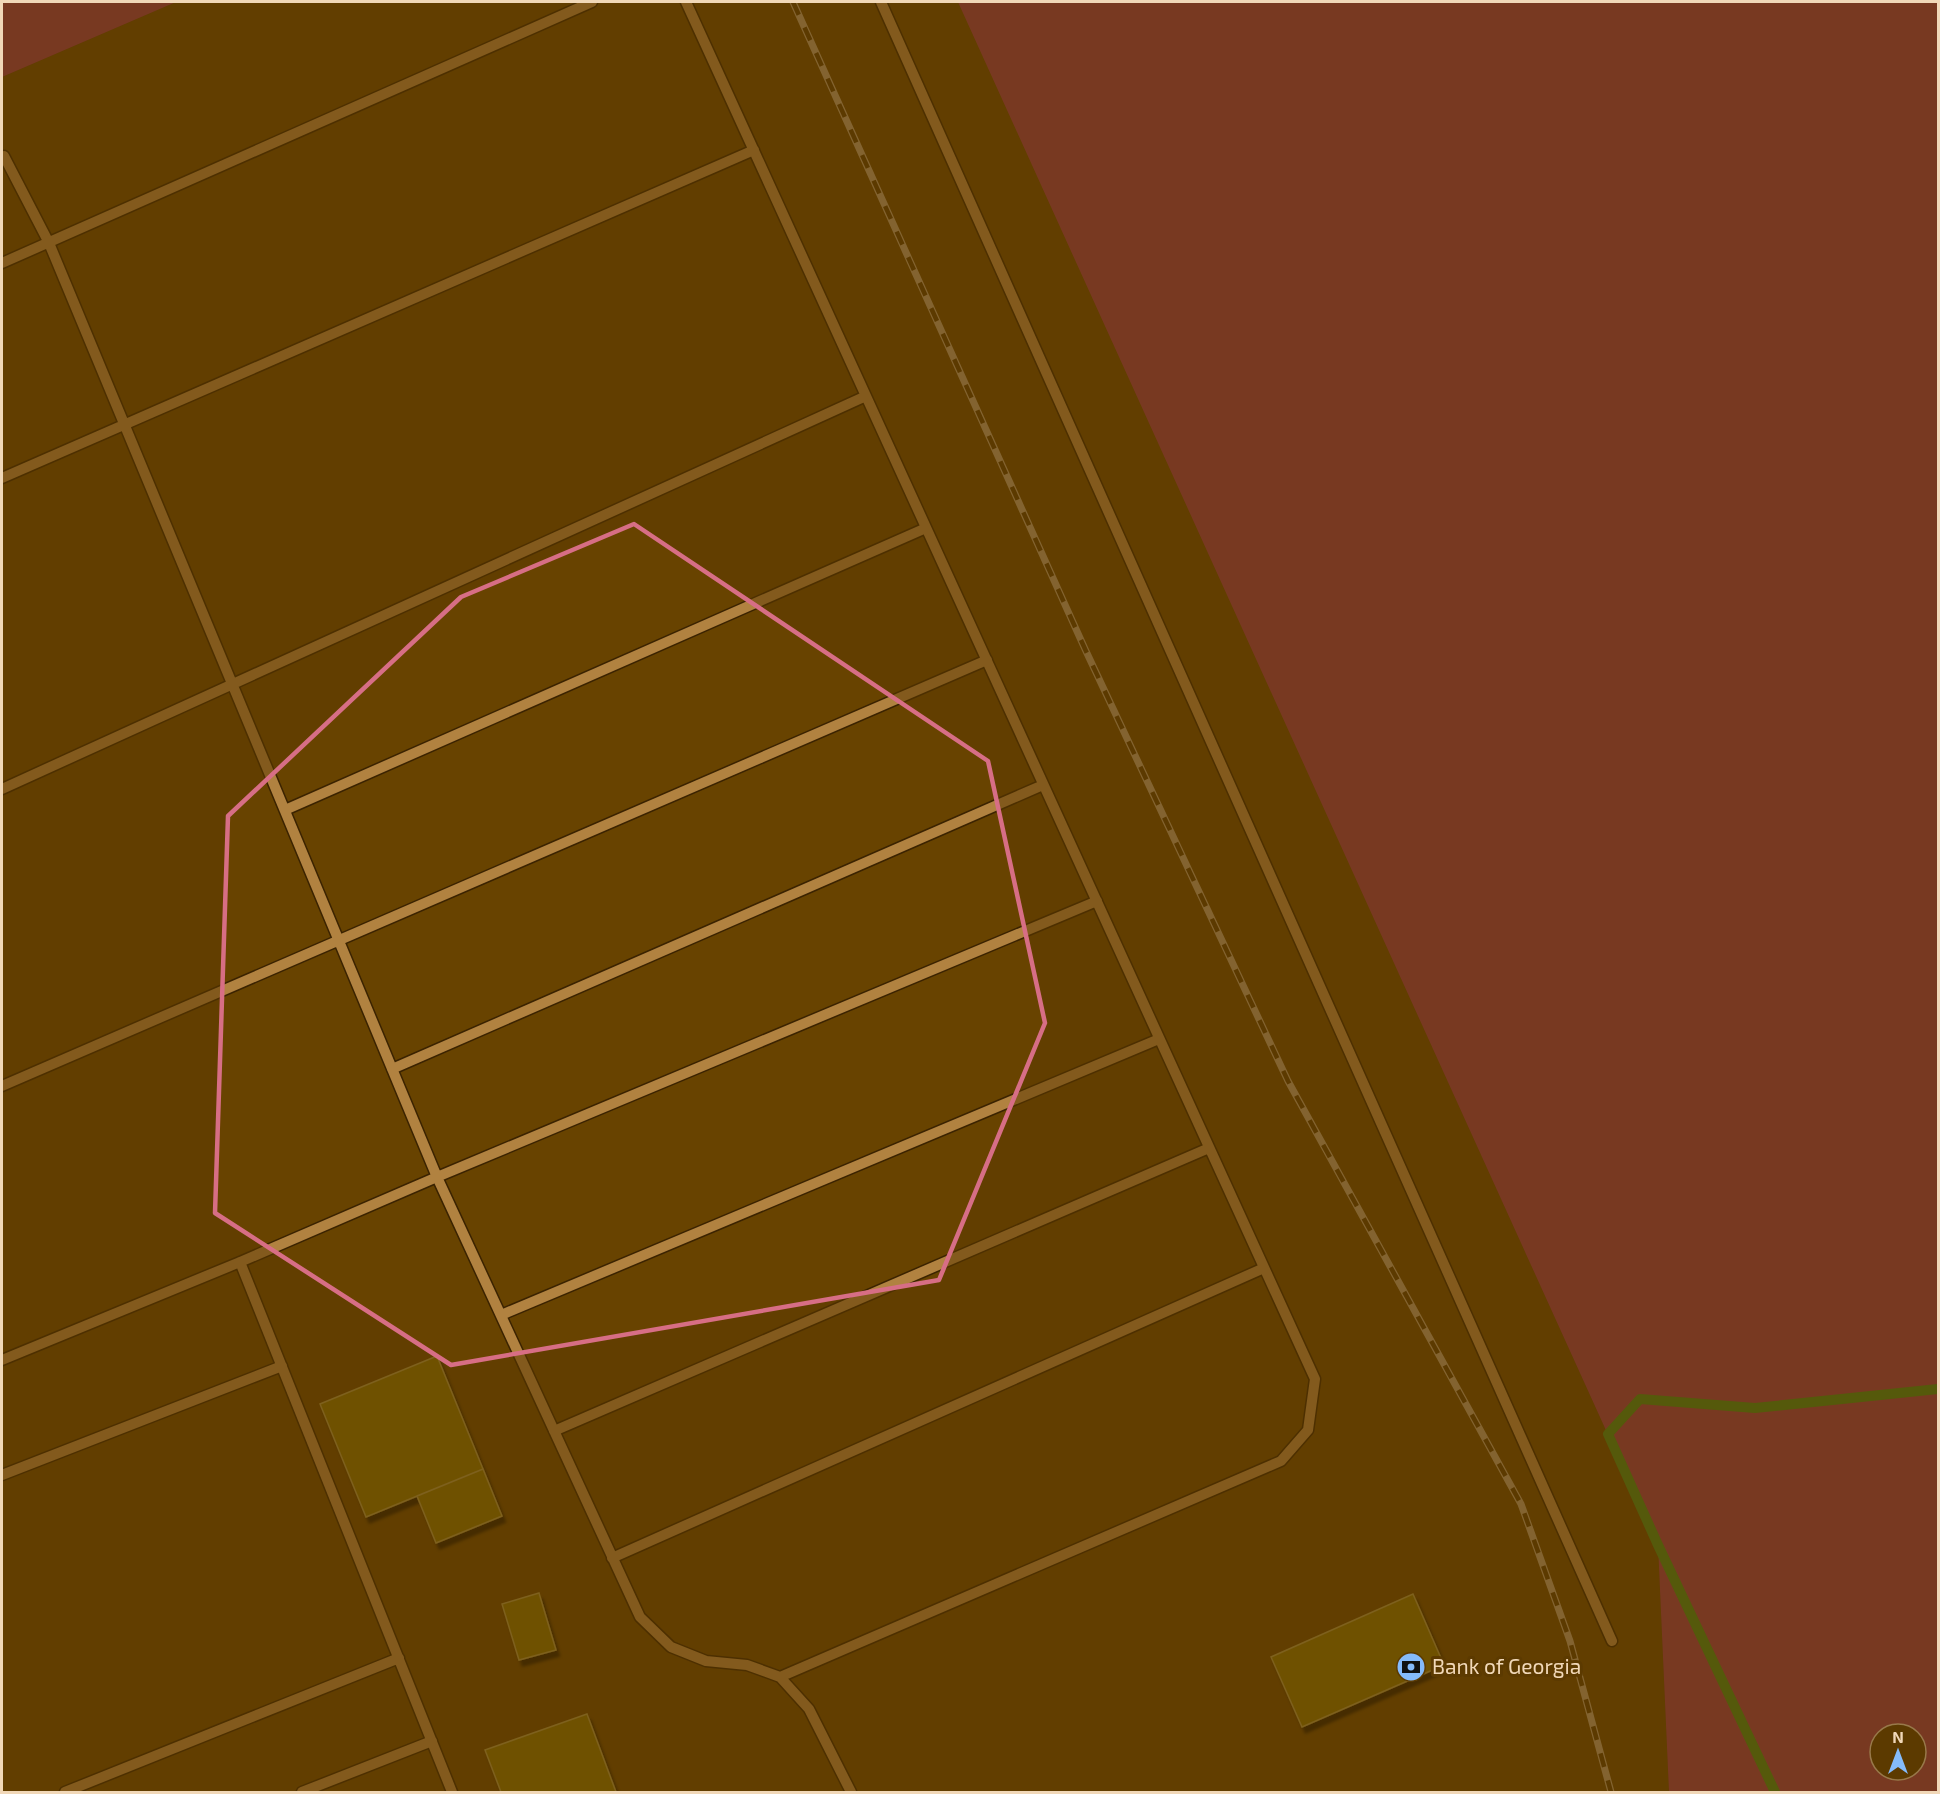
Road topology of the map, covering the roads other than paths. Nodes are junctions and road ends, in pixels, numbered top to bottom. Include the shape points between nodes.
1 (592, 2) edge
2 (686, 2) edge
3 (882, 2) edge
4 (754, 150) junction
5 (2, 157) edge
6 (49, 243) junction
7 (2, 264) edge
8 (866, 396) junction
9 (124, 425) junction
10 (2, 478) edge
11 (926, 528) junction
12 (987, 660) junction
13 (232, 685) junction
14 (1043, 785) junction
15 (2, 789) edge
16 (285, 810) junction
17 (1097, 901) junction
18 (339, 940) junction
19 (1159, 1039) junction
20 (392, 1068) junction
21 (2, 1086) edge
22 (1209, 1148) junction
23 (437, 1177) junction
24 (240, 1262) junction
25 (1264, 1268) junction
26 (501, 1315) junction
27 (2, 1360) edge
28 (282, 1366) junction
29 (554, 1431) junction
30 (2, 1475) edge
31 (612, 1558) junction
32 (1612, 1641) dead end
33 (399, 1658) junction
34 (780, 1677) junction
35 (432, 1741) junction
36 (65, 1792) edge
37 (302, 1792) edge
38 (452, 1792) edge
39 (851, 1792) edge

1 - 6 street
2 - 4 street
3 - 32 street
4 - 8 street
4 - 9 street
5 - 6 street
6 - 7 street
6 - 9 street
8 - 11 street
8 - 13 street
9 - 10 street
9 - 13 street
11 - 12 street
11 - 16 street
12 - 14 street
12 - 18 street
13 - 15 street
13 - 16 street
14 - 17 street
14 - 20 street
16 - 18 street
17 - 19 street
17 - 23 street
18 - 20 street
18 - 21 street
19 - 22 street
19 - 26 street
20 - 23 street
22 - 25 street
22 - 29 street
23 - 24 street
23 - 26 street
24 - 27 street
24 - 28 street
25 - 31 street
25 - 34 street via 1315,1379 1308,1430 1281,1461
26 - 29 street
28 - 30 street
28 - 33 street
29 - 31 street
31 - 34 street via 640,1617 671,1647 706,1661 747,1665
33 - 35 street
33 - 36 street
34 - 39 street via 809,1709
35 - 37 street
35 - 38 street

